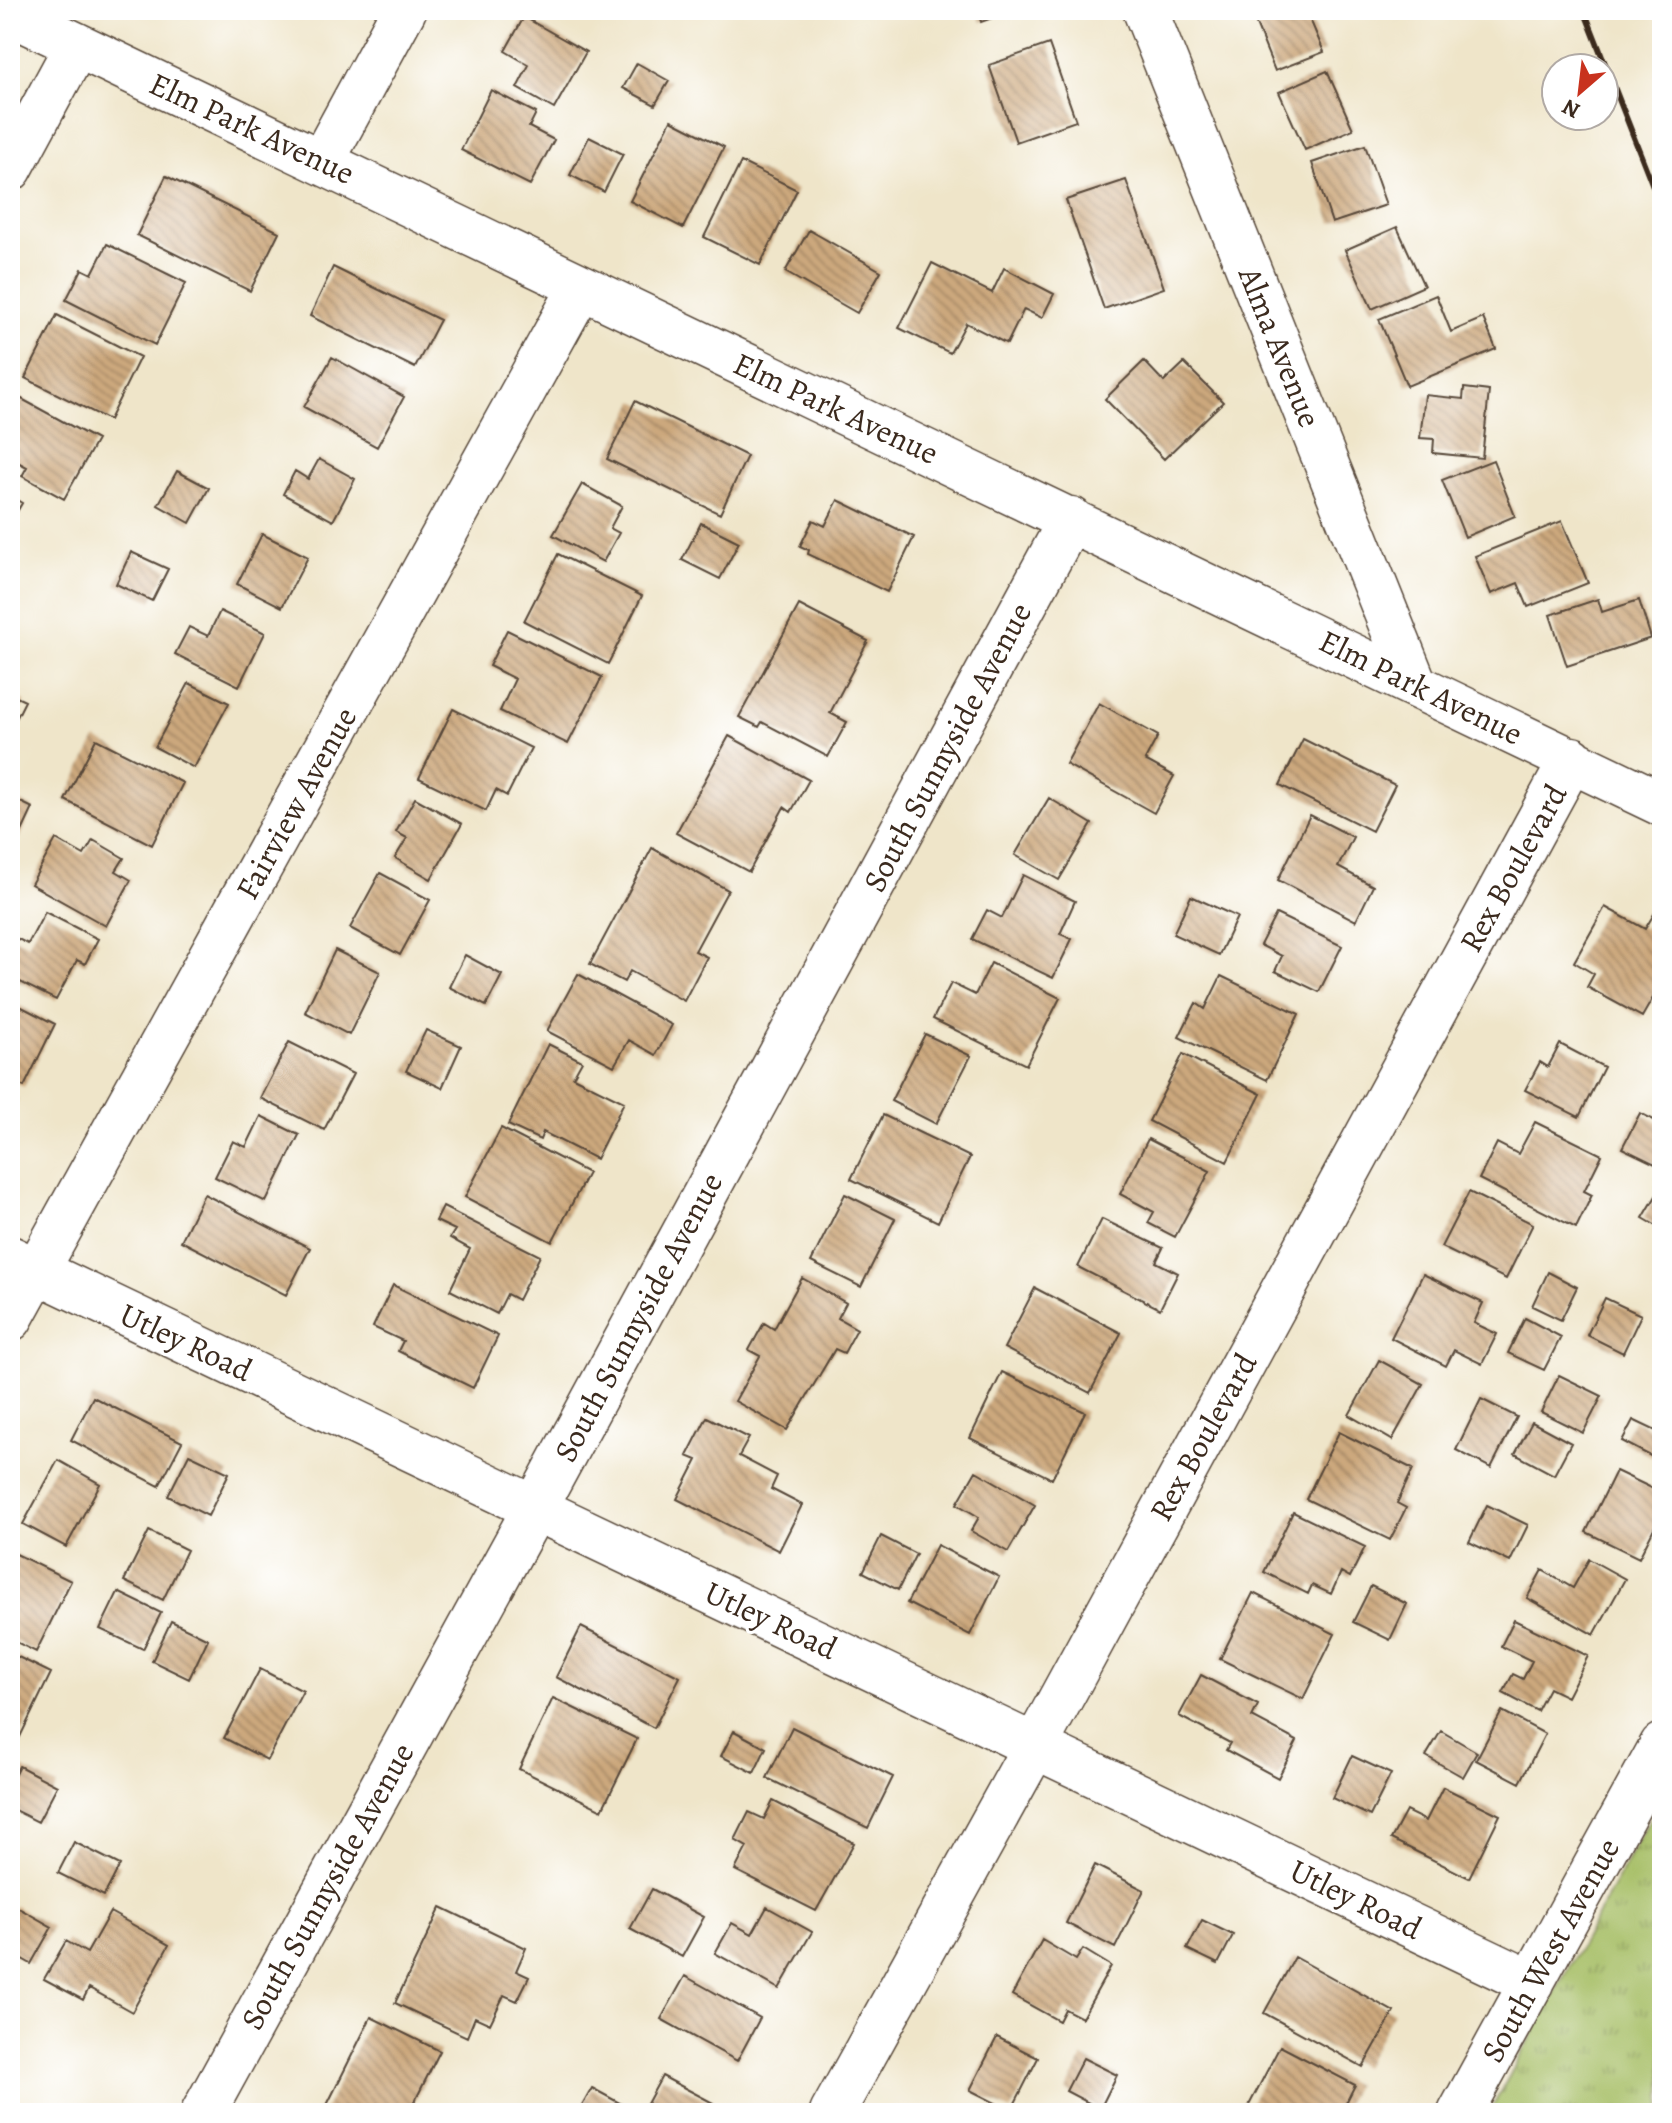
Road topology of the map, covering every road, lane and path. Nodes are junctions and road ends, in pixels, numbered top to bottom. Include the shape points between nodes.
1 (404, 10) edge
2 (1145, 10) edge
3 (10, 13) edge
4 (77, 45) junction
5 (322, 161) junction
6 (10, 169) edge
7 (581, 287) junction
8 (1071, 519) junction
9 (1415, 685) junction
10 (1572, 759) junction
11 (1662, 804) edge
12 (23, 1264) edge
13 (10, 1319) edge
14 (535, 1508) junction
15 (1662, 1745) edge
16 (1035, 1746) junction
17 (1532, 1983) junction
18 (203, 2113) edge
19 (832, 2113) edge
20 (1460, 2113) edge

1 - 5 street
2 - 9 street, Alma Avenue
3 - 4 street, Elm Park Avenue
4 - 5 street, Elm Park Avenue
4 - 6 street
5 - 7 street, Elm Park Avenue
7 - 8 street, Elm Park Avenue
7 - 12 street, Fairview Avenue
8 - 9 street, Elm Park Avenue
8 - 14 street, South Sunnyside Avenue
9 - 10 street, Elm Park Avenue
10 - 11 street, Elm Park Avenue
10 - 16 street, Rex Boulevard
12 - 13 street, Fairview Avenue
12 - 14 street, Utley Road
14 - 16 street, Utley Road
14 - 18 street, South Sunnyside Avenue
15 - 17 street, South West Avenue
16 - 17 street, Utley Road
16 - 19 street, Rex Boulevard
17 - 20 street, South West Avenue

